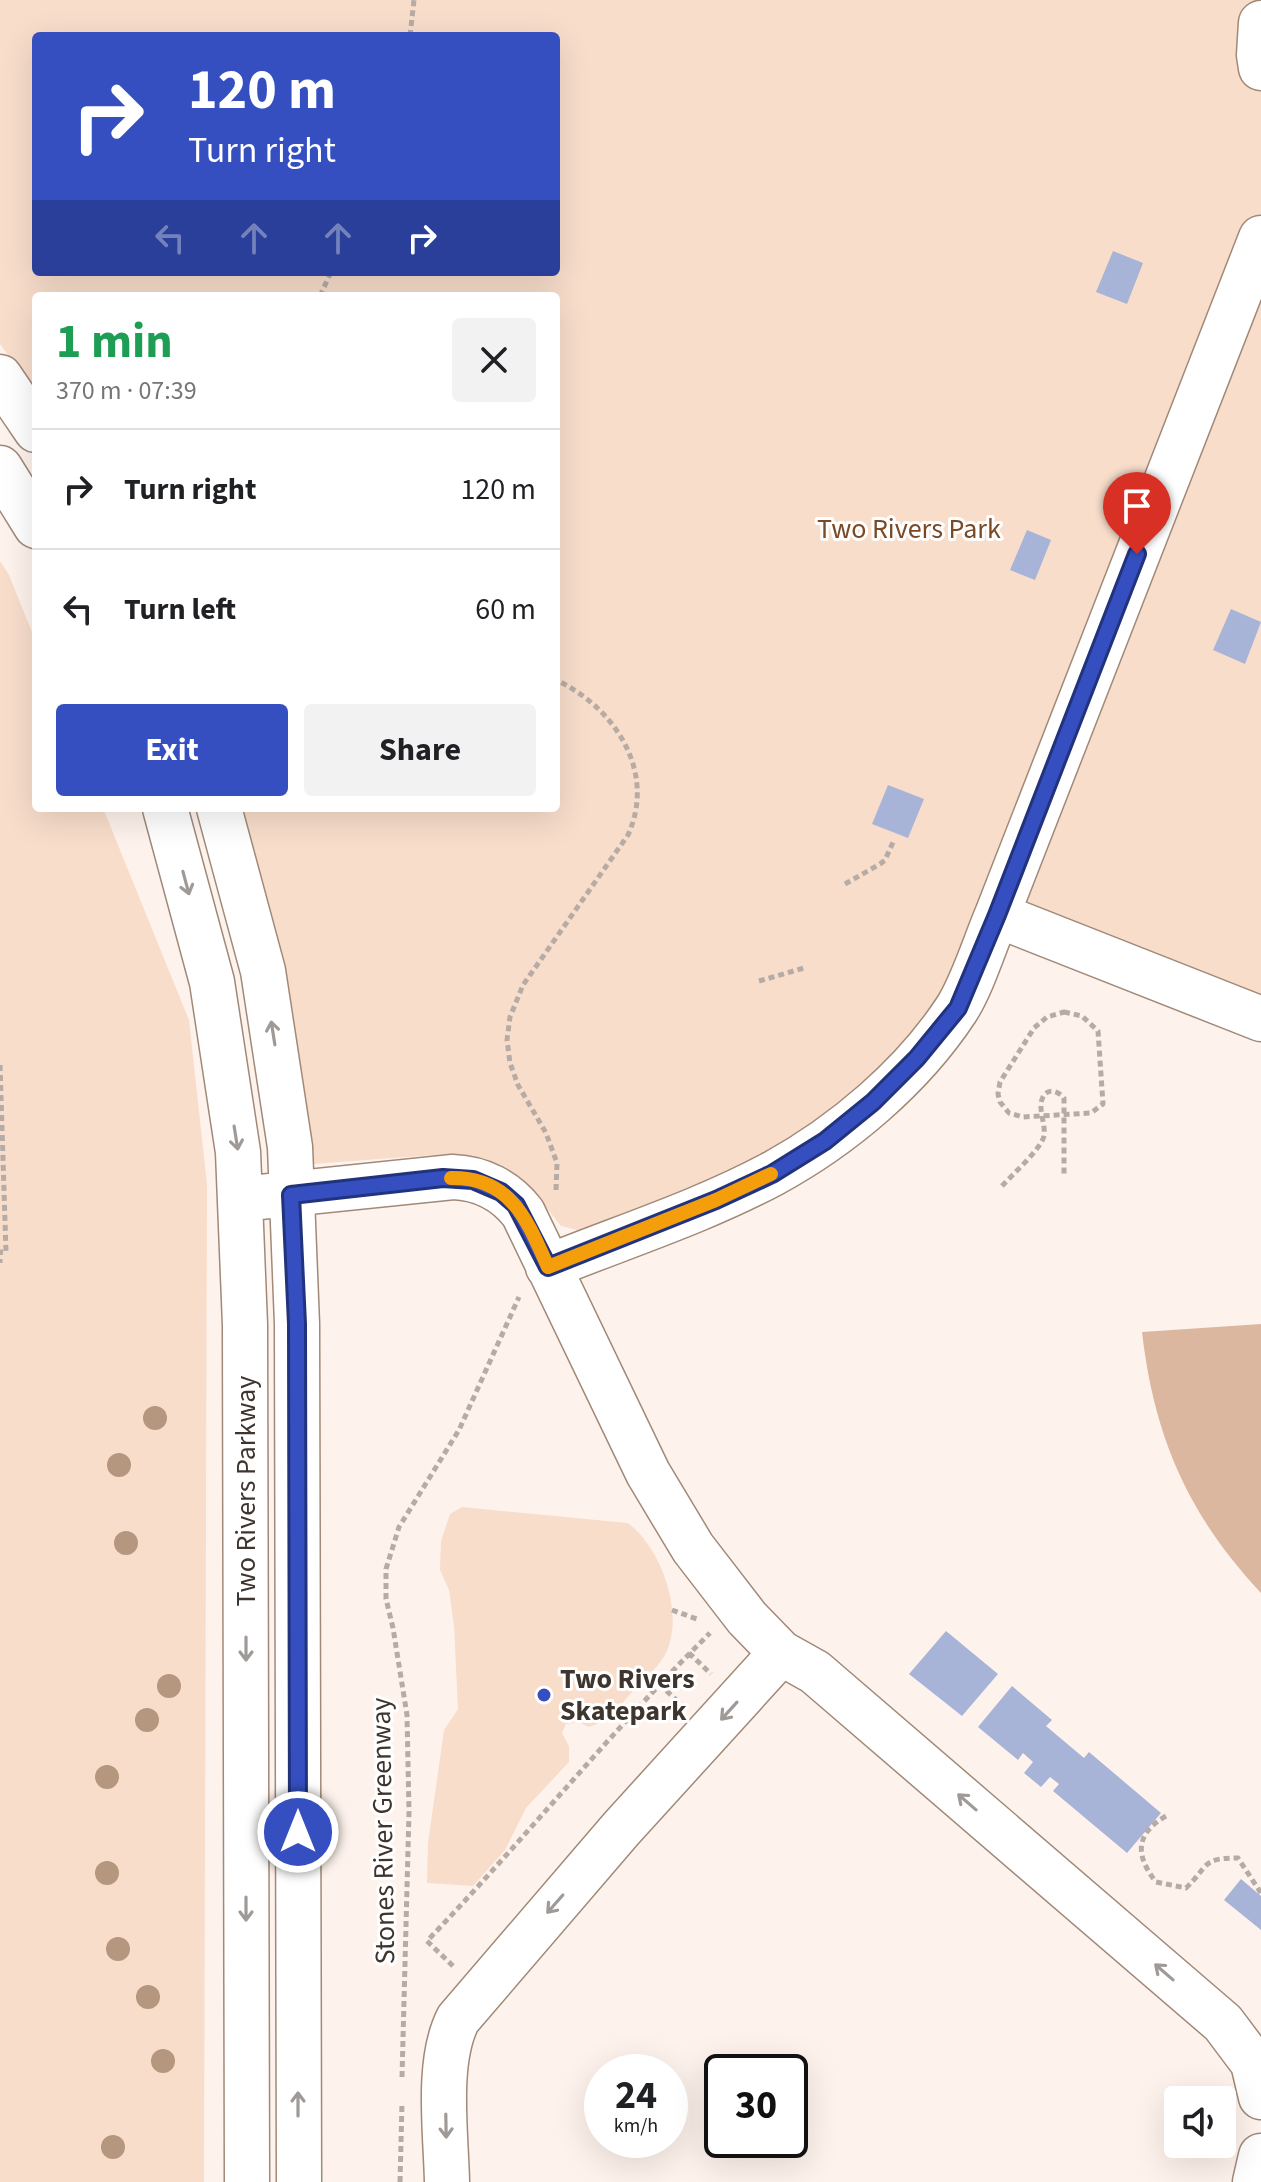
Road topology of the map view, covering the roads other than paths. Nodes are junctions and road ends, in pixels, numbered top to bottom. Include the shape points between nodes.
1 (1261, 23) edge
2 (1261, 68) edge
3 (1261, 238) edge
4 (0, 377) edge
5 (32, 424) edge
6 (0, 468) edge
7 (32, 520) edge
8 (166, 812) edge
9 (220, 812) edge
10 (997, 915) junction
11 (1261, 1019) edge
12 (291, 1195) junction
13 (240, 1199) junction
14 (536, 1277) junction
15 (781, 1653) junction
16 (1261, 2097) edge
17 (1261, 2156) edge
18 (247, 2182) edge
19 (299, 2182) edge
20 (447, 2182) edge
21 (1255, 2182) edge

1 - 2 street
3 - 10 street
4 - 5 street
6 - 7 street
8 -> 13 street, Two Rivers Parkway via 212,982 238,1152
12 -> 9 street, Two Rivers Parkway via 290,1147 263,971
10 - 11 street
10 - 14 street via 958,1008 873,1102 825,1141 772,1174
12 - 13 street
12 - 14 street via 443,1178 473,1180 516,1205
19 -> 12 street, Two Rivers Parkway via 297,1324
13 -> 18 street, Two Rivers Parkway via 245,1325
14 - 15 street via 693,1548
16 -> 15 street via 1253,2063 1223,2023 815,1672
15 -> 20 street via 458,2019 446,2053
17 - 21 street

